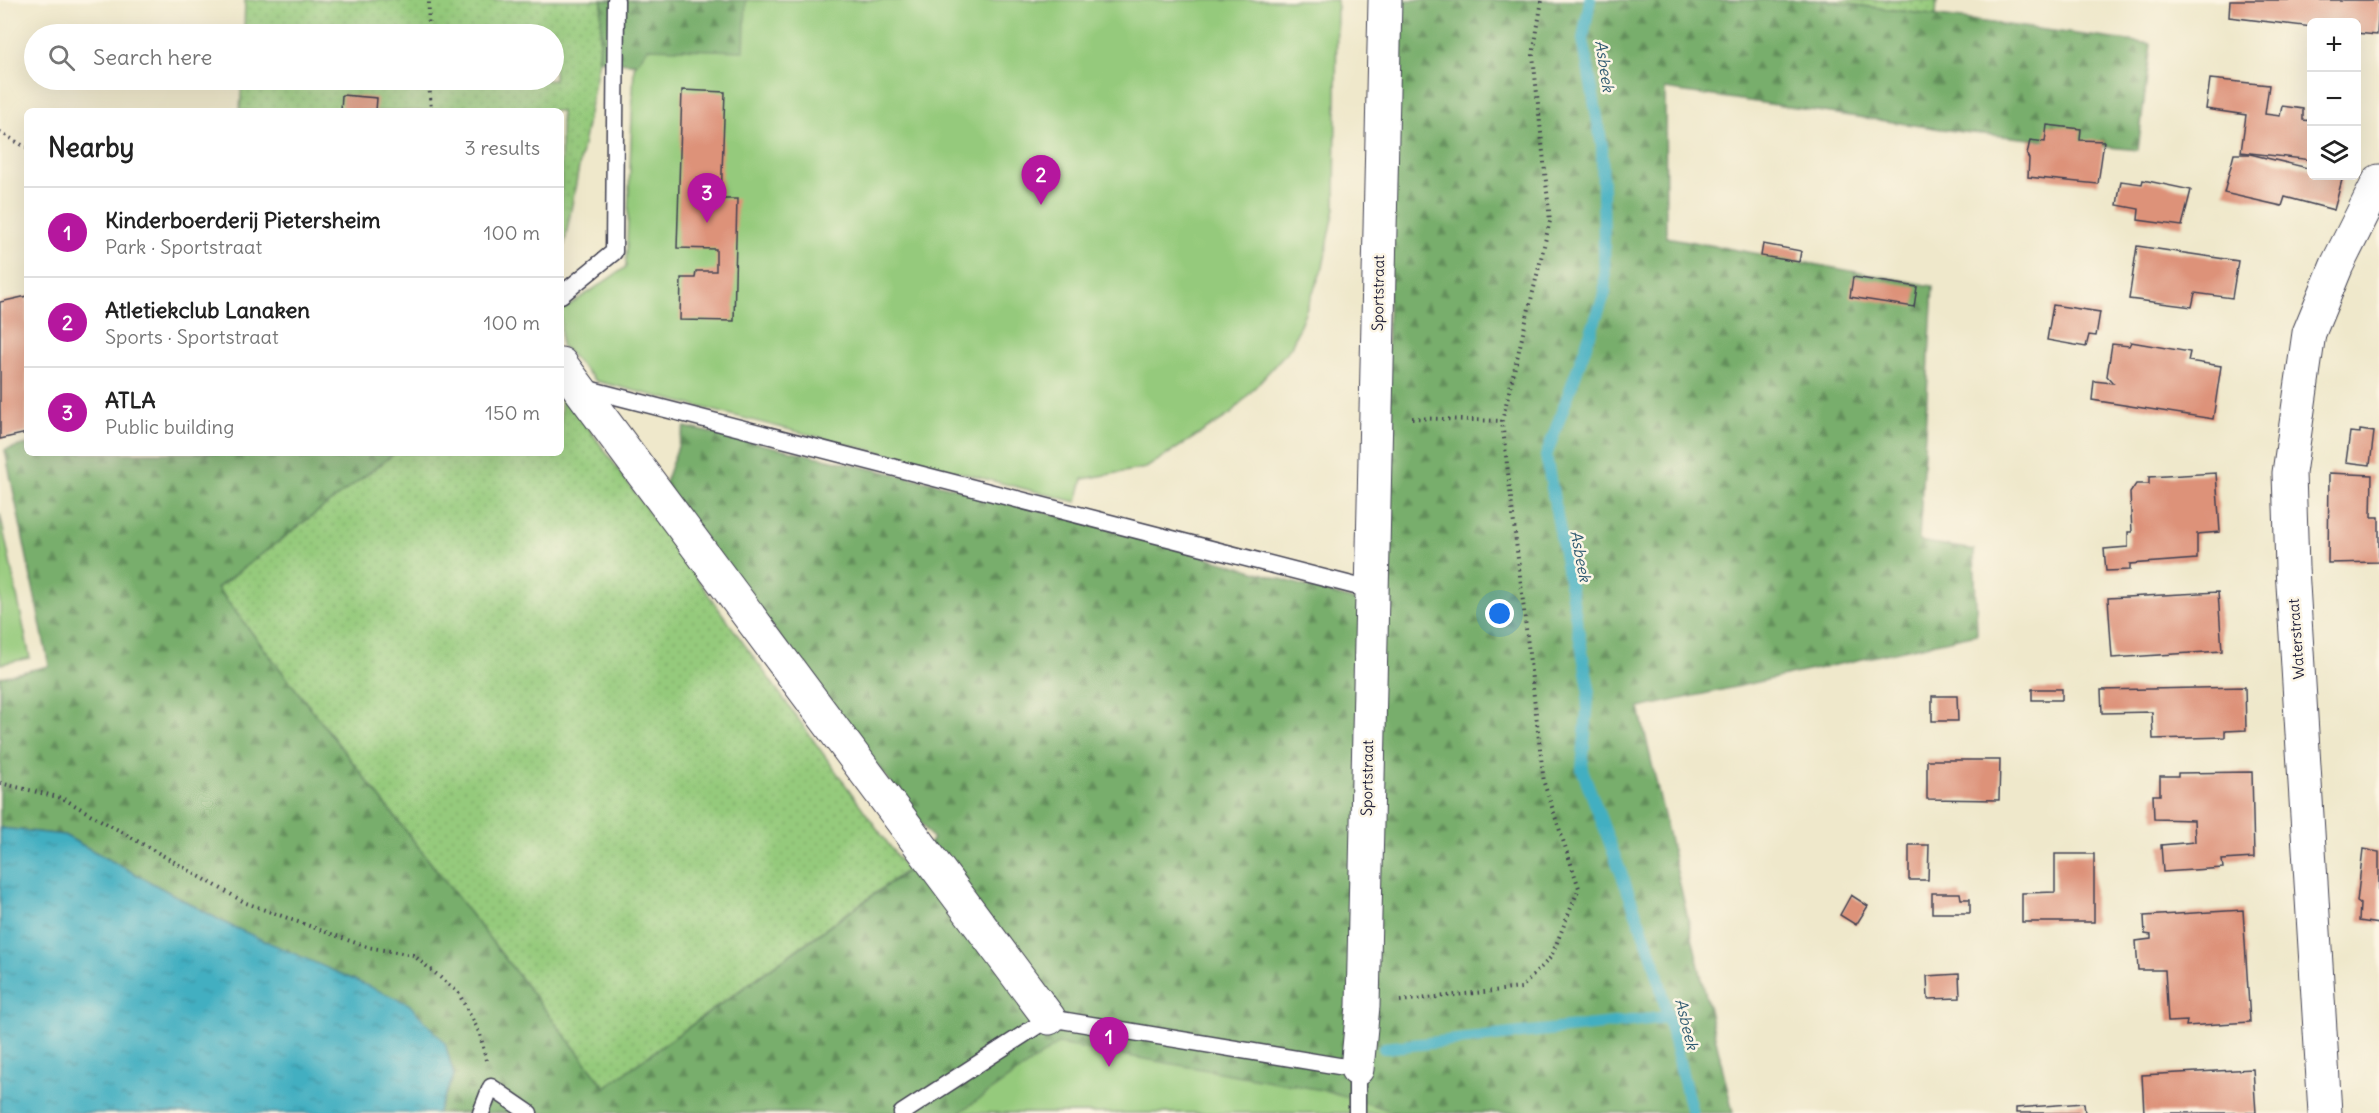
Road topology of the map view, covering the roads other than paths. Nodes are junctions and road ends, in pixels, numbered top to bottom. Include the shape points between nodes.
1 (616, 0) edge
2 (1385, 0) edge
3 (2379, 181) edge
4 (564, 292) edge
5 (570, 376) edge
6 (1371, 590) junction
7 (1049, 1018) junction
8 (1357, 1069) junction
9 (481, 1113) edge
10 (529, 1113) edge
11 (902, 1113) edge
12 (1357, 1113) edge
13 (2325, 1113) edge

1 - 4 lane via 614,252
2 - 6 street, Sportstraat
3 - 13 street, Waterstraat via 2337,265 2309,333 2289,473
5 - 6 lane
5 - 7 street
6 - 8 street, Sportstraat via 1363,1005
7 - 8 lane
7 - 11 lane
8 - 12 lane
9 - 10 lane via 491,1087

